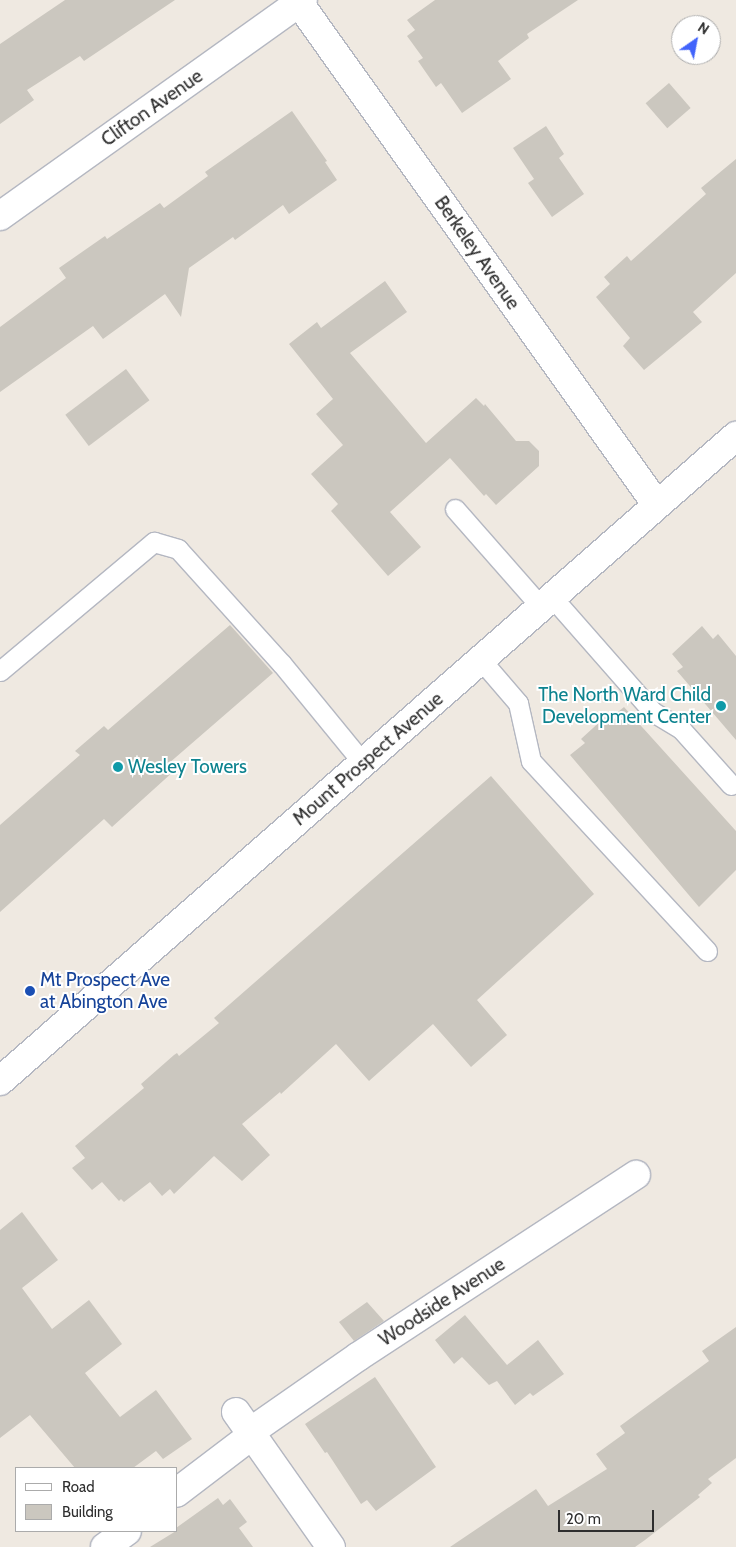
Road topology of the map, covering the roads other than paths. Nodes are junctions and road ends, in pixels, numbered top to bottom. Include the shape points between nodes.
1 (300, 1) edge
2 (0, 216) edge
3 (736, 436) edge
4 (657, 505) junction
5 (455, 510) dead end
6 (547, 602) junction
7 (481, 660) junction
8 (0, 671) edge
9 (363, 763) junction
10 (731, 785) dead end
11 (707, 951) dead end
12 (2, 1076) edge
13 (636, 1175) dead end
14 (246, 1426) junction
15 (178, 1491) edge
16 (126, 1532) edge
17 (105, 1547) edge
18 (331, 1547) edge

1 - 2 street, Clifton Avenue
1 - 4 street, Berkeley Avenue
3 - 4 street, Mount Prospect Avenue
4 - 6 street, Mount Prospect Avenue
5 - 6 lane
6 - 7 street, Mount Prospect Avenue
6 - 10 lane via 653,712 681,729
7 - 9 street, Mount Prospect Avenue
7 - 11 lane via 518,703 531,761
8 - 9 lane via 154,542 178,549 282,664
9 - 12 street, Mount Prospect Avenue
13 - 14 street, Woodside Avenue
14 - 15 street, Woodside Avenue
14 - 18 street
16 - 17 street

